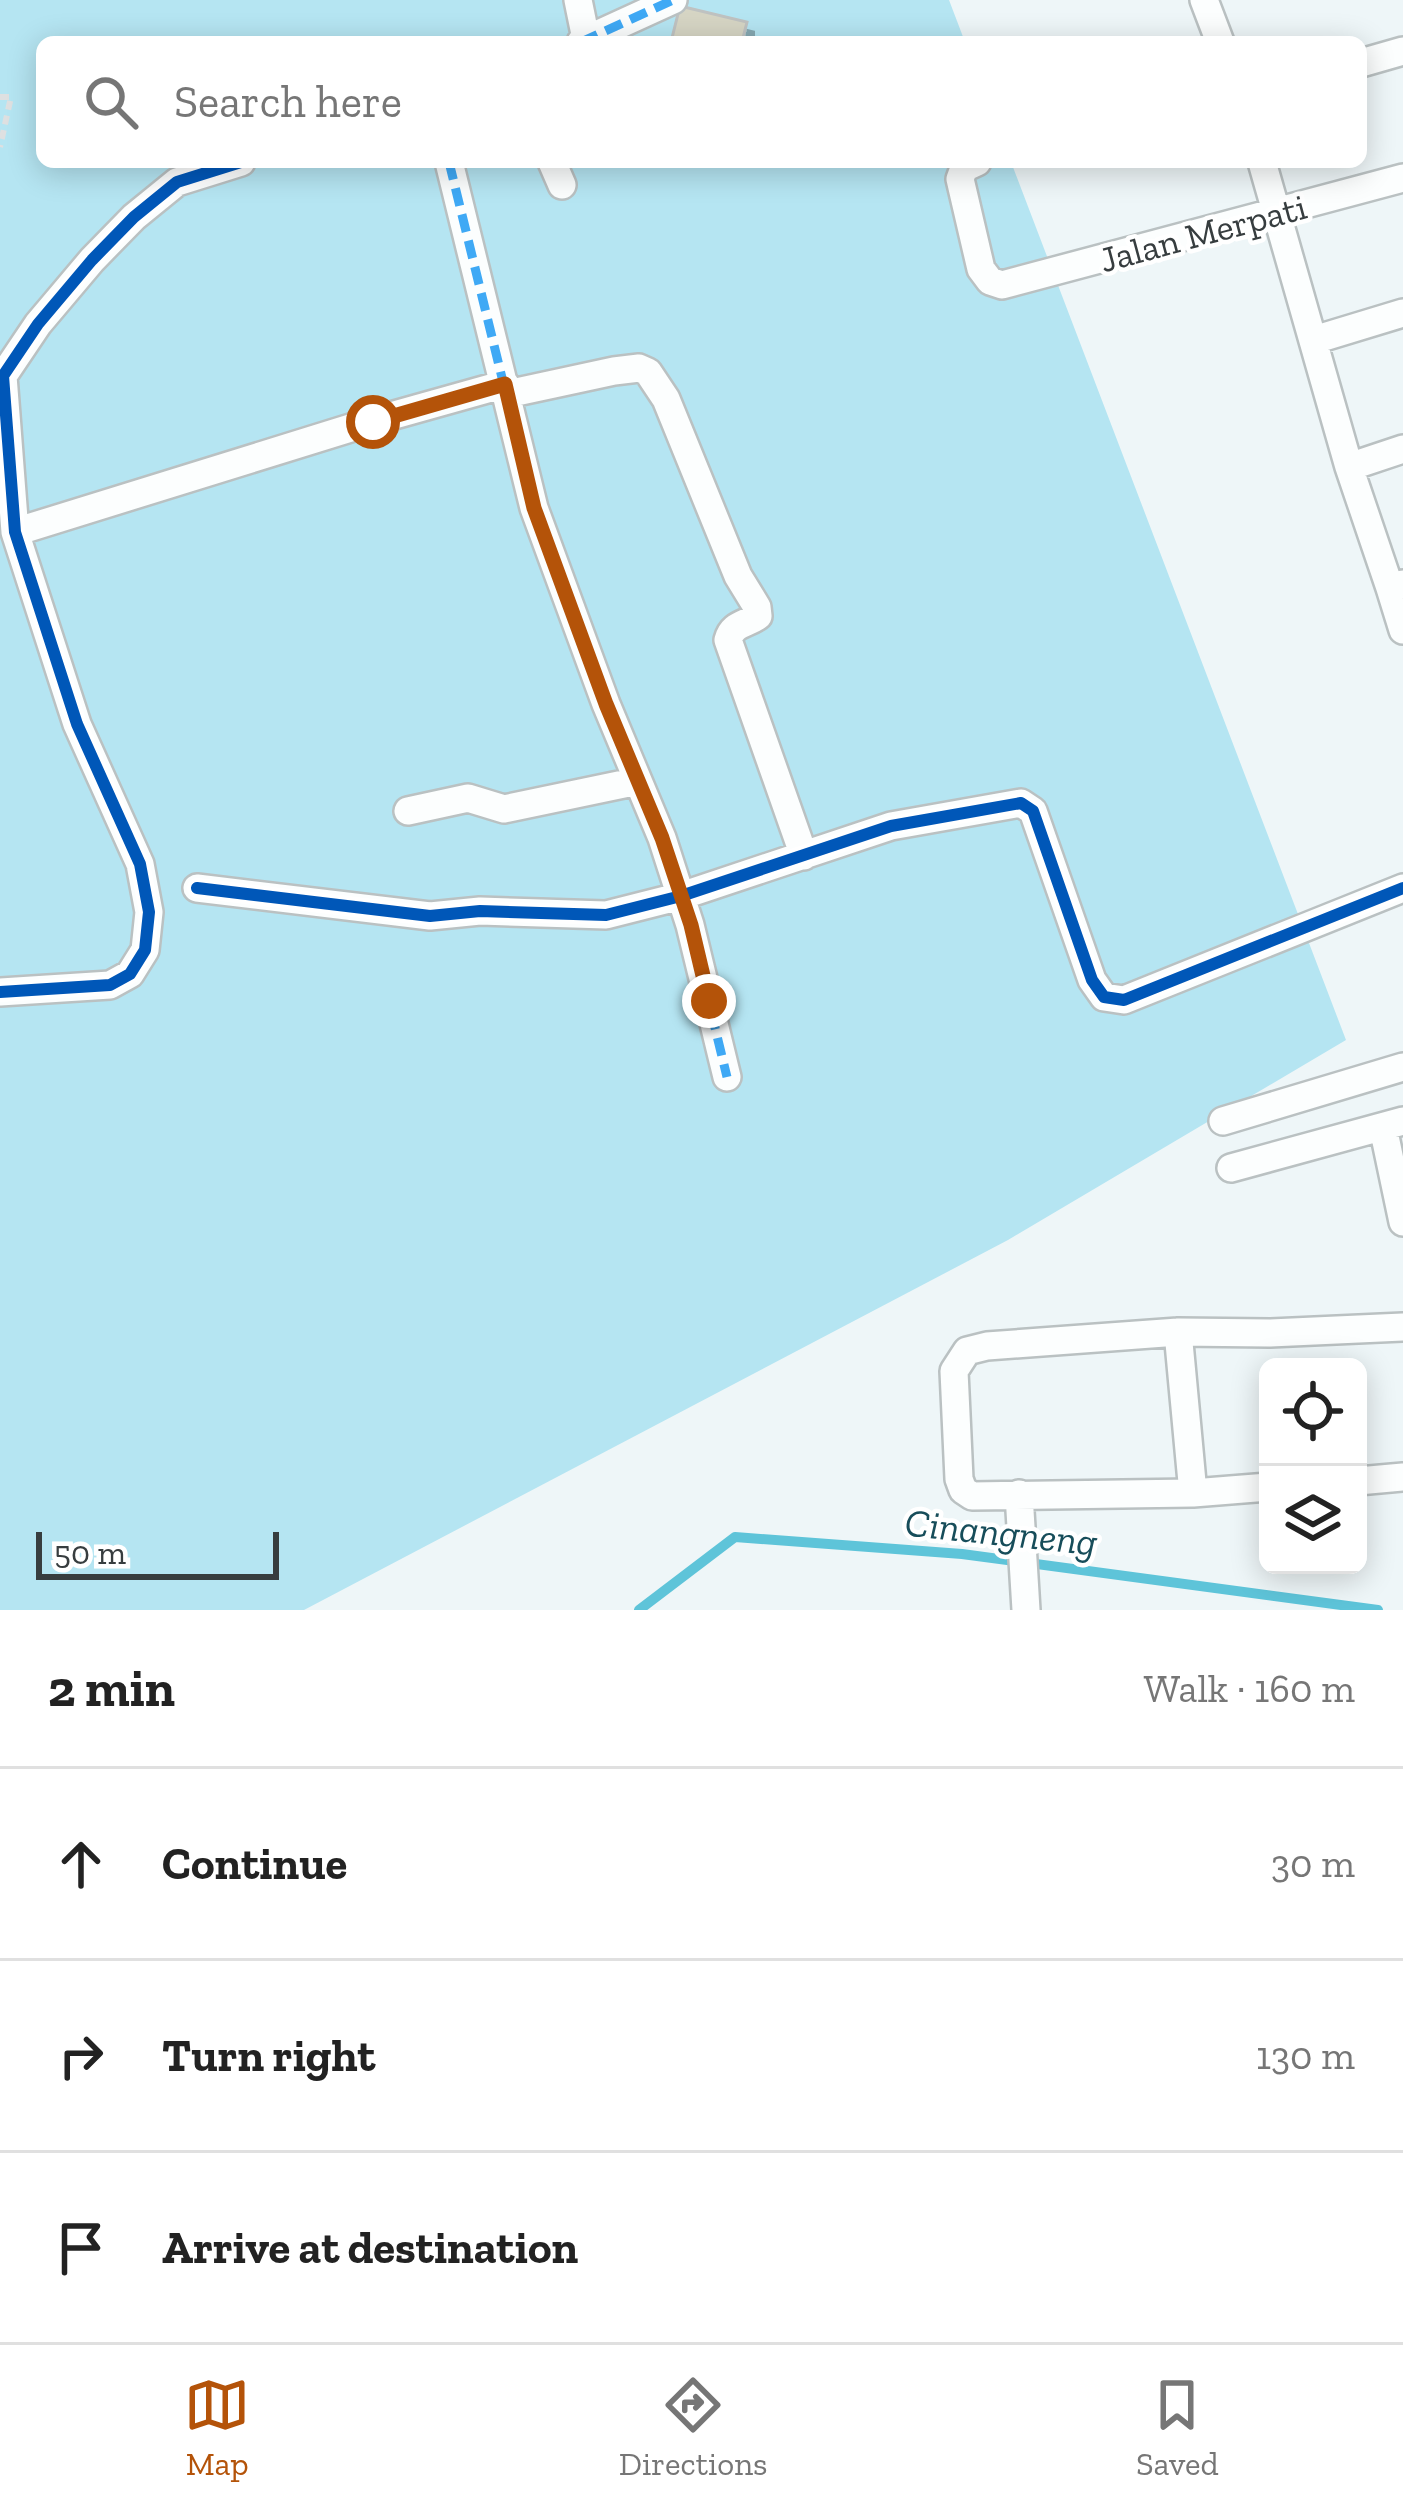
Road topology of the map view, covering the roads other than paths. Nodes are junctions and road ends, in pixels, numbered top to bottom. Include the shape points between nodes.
1 (578, 0) edge
2 (673, 0) edge
3 (1204, 0) edge
4 (583, 36) edge
5 (593, 36) edge
6 (1218, 36) edge
7 (1403, 51) edge
8 (1367, 61) edge
9 (222, 168) edge
10 (451, 168) edge
11 (964, 168) edge
12 (1264, 168) edge
13 (1403, 178) edge
14 (1278, 214) junction
15 (1403, 313) edge
16 (1314, 340) junction
17 (2, 376) edge
18 (506, 389) junction
19 (1403, 449) edge
20 (1349, 467) junction
21 (15, 532) junction
22 (1396, 586) edge
23 (1403, 630) edge
24 (638, 781) junction
25 (408, 811) dead end
26 (804, 856) junction
27 (197, 888) dead end
28 (1403, 888) edge
29 (681, 896) junction
30 (0, 992) edge
31 (1403, 1067) edge
32 (727, 1077) dead end
33 (1223, 1121) dead end
34 (1393, 1124) edge
35 (1231, 1168) dead end
36 (1403, 1222) edge
37 (1403, 1327) edge
38 (1178, 1332) junction
39 (1403, 1477) edge
40 (1367, 1479) edge
41 (1259, 1488) edge
42 (1193, 1493) junction
43 (1019, 1494) junction
44 (1026, 1610) edge

1 - 4 street
2 - 5 street
3 - 6 street
7 - 8 street
9 - 17 street via 177,182 134,217
10 - 18 street
11 - 14 street, Jalan Merpati via 981,268 1003,285
12 - 14 street
13 - 14 street, Jalan Merpati
14 - 16 street
15 - 16 street
16 - 20 street
17 - 21 street
18 - 21 street
18 - 24 street via 534,508
18 - 26 street via 639,368 666,399 758,607 758,616 737,625 728,640
19 - 20 street
20 - 22 street
21 - 30 street via 77,724 140,864 148,912 145,950 130,974 110,985
22 - 23 street
24 - 25 street via 504,809 468,798
24 - 29 street
26 - 28 street via 891,826 1021,803 1033,811 1092,980 1104,997 1124,1000
26 - 29 street
27 - 29 street via 430,916 606,915
29 - 32 street
31 - 33 street
34 - 35 street
34 - 36 street
37 - 38 street
38 - 42 street
38 - 43 street via 967,1351 954,1371 963,1490
39 - 40 street
41 - 42 street
42 - 43 street
43 - 44 street

